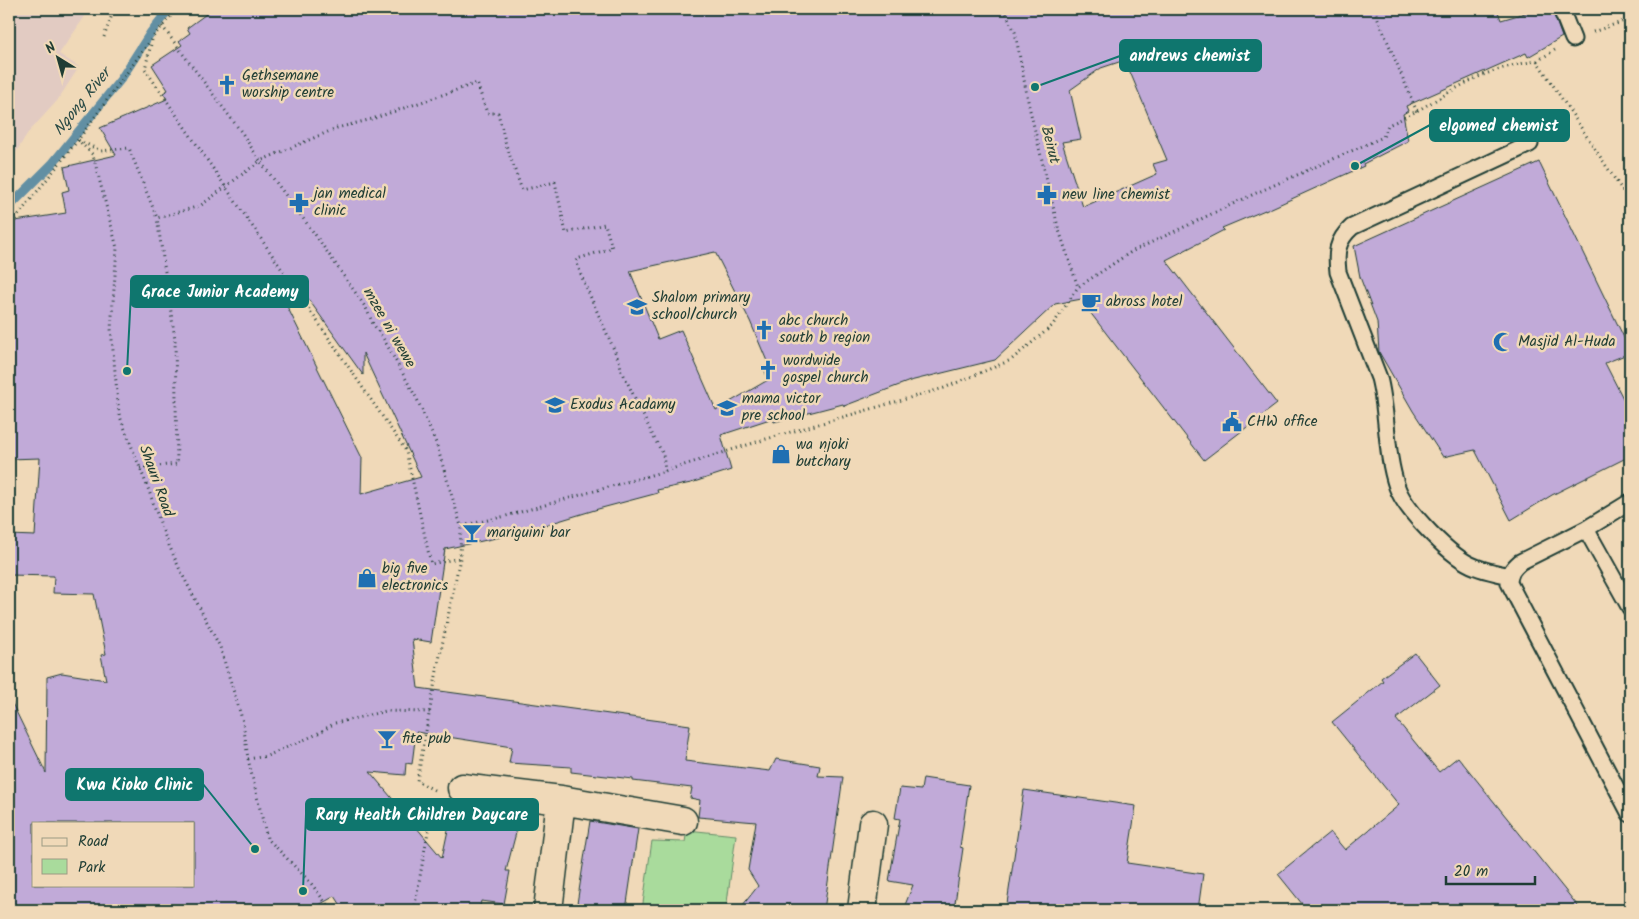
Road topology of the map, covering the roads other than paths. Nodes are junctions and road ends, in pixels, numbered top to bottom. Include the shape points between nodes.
1 (1561, 9) edge
2 (1573, 40) dead end
3 (1530, 144) dead end
4 (1630, 502) edge
5 (1586, 529) junction
6 (1509, 576) junction
7 (1630, 608) edge
8 (462, 788) dead end
9 (561, 800) junction
10 (1630, 814) edge
11 (683, 821) dead end
12 (873, 824) dead end
13 (548, 910) edge
14 (862, 910) edge

1 - 2 lane
3 - 6 lane via 1352,227 1340,242 1336,255 1338,272 1380,384 1397,488 1408,506 1444,547 1475,567
4 - 5 lane
5 - 6 lane via 1520,562
5 - 7 lane
6 - 10 lane via 1516,599
8 - 9 street
9 - 11 street
9 - 13 street
12 - 14 street

